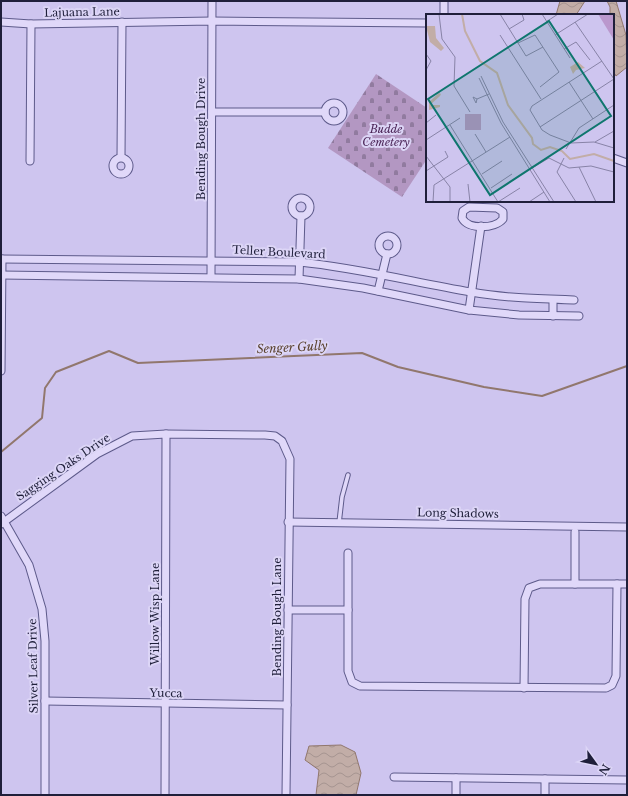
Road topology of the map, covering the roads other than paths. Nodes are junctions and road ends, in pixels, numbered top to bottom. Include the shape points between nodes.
1 (212, 1) edge
2 (444, 1) edge
3 (444, 14) edge
4 (212, 21) junction
5 (1, 22) edge
6 (122, 22) junction
7 (426, 23) edge
8 (31, 24) junction
9 (212, 112) junction
10 (325, 112) dead end
11 (121, 157) dead end
12 (614, 158) edge
13 (30, 161) dead end
14 (627, 163) edge
15 (302, 216) dead end
16 (481, 226) junction
17 (387, 254) dead end
18 (2, 259) edge
19 (210, 260) junction
20 (300, 262) junction
21 (382, 274) junction
22 (2, 276) edge
23 (211, 277) junction
24 (299, 279) junction
25 (378, 291) junction
26 (471, 293) junction
27 (554, 300) junction
28 (574, 300) dead end
29 (469, 310) junction
30 (553, 316) junction
31 (579, 316) dead end
32 (1, 371) edge
33 (166, 434) junction
34 (282, 441) joint
35 (348, 475) dead end
36 (2, 520) edge
37 (288, 522) junction
38 (339, 523) junction
39 (627, 527) edge
40 (576, 532) dead end
41 (348, 553) dead end
42 (575, 584) junction
43 (617, 584) junction
44 (627, 584) edge
45 (288, 610) junction
46 (348, 610) junction
47 (524, 688) junction
48 (45, 701) junction
49 (166, 704) junction
50 (287, 706) junction
51 (394, 777) dead end
52 (456, 778) junction
53 (545, 779) junction
54 (627, 780) edge
55 (45, 795) edge
56 (165, 795) edge
57 (286, 795) edge
58 (456, 795) edge
59 (545, 795) edge

1 - 4 street, Bending Bough Drive
2 - 3 street
4 - 6 street, Lajuana Lane
4 - 7 street, Lajuana Lane
4 - 9 street, Bending Bough Drive
5 - 8 street, Lajuana Lane
6 - 8 street, Lajuana Lane
6 - 11 street
8 - 13 street
9 - 10 street
9 - 19 street, Bending Bough Drive
12 - 14 street
15 - 20 street
16 - 16 street via 463,221 462,214 466,209 497,208 503,212 503,219 498,224
16 - 26 street
17 - 21 street
18 - 19 street, Teller Boulevard
18 - 22 street
19 - 20 street, Teller Boulevard
19 - 23 street, Bending Bough Drive
20 - 21 street, Teller Boulevard
20 - 24 street
21 - 25 street
21 - 26 street, Teller Boulevard
22 - 23 street
22 - 32 street
23 - 24 street
24 - 25 street
25 - 29 street
26 - 27 street, Teller Boulevard
26 - 29 street
27 - 28 street, Teller Boulevard
27 - 30 street
29 - 30 street via 519,316
30 - 31 street
33 - 34 street, Sagging Oaks Drive via 265,435
33 - 36 street, Sagging Oaks Drive via 132,436 110,446
33 - 49 street, Willow Wisp Lane
34 - 37 street, Bending Bough Lane via 290,459
35 - 38 lane
36 - 48 street, Silver Leaf Drive via 29,565 42,609
37 - 38 street, Long Shadows
37 - 45 street, Bending Bough Lane
38 - 39 street, Long Shadows
40 - 42 street
41 - 46 street
42 - 43 street
42 - 47 street via 540,584 529,588 525,599
43 - 44 street
43 - 47 street via 616,671 612,684 602,689
45 - 46 street
45 - 50 street, Bending Bough Lane
46 - 47 street via 348,671 350,680 356,685
48 - 49 street, Yucca
48 - 55 street, Silver Leaf Drive
49 - 50 street, Yucca
49 - 56 street, Willow Wisp Lane
50 - 57 street, Bending Bough Lane
51 - 52 street
52 - 53 street
52 - 58 street
53 - 54 street
53 - 59 street

